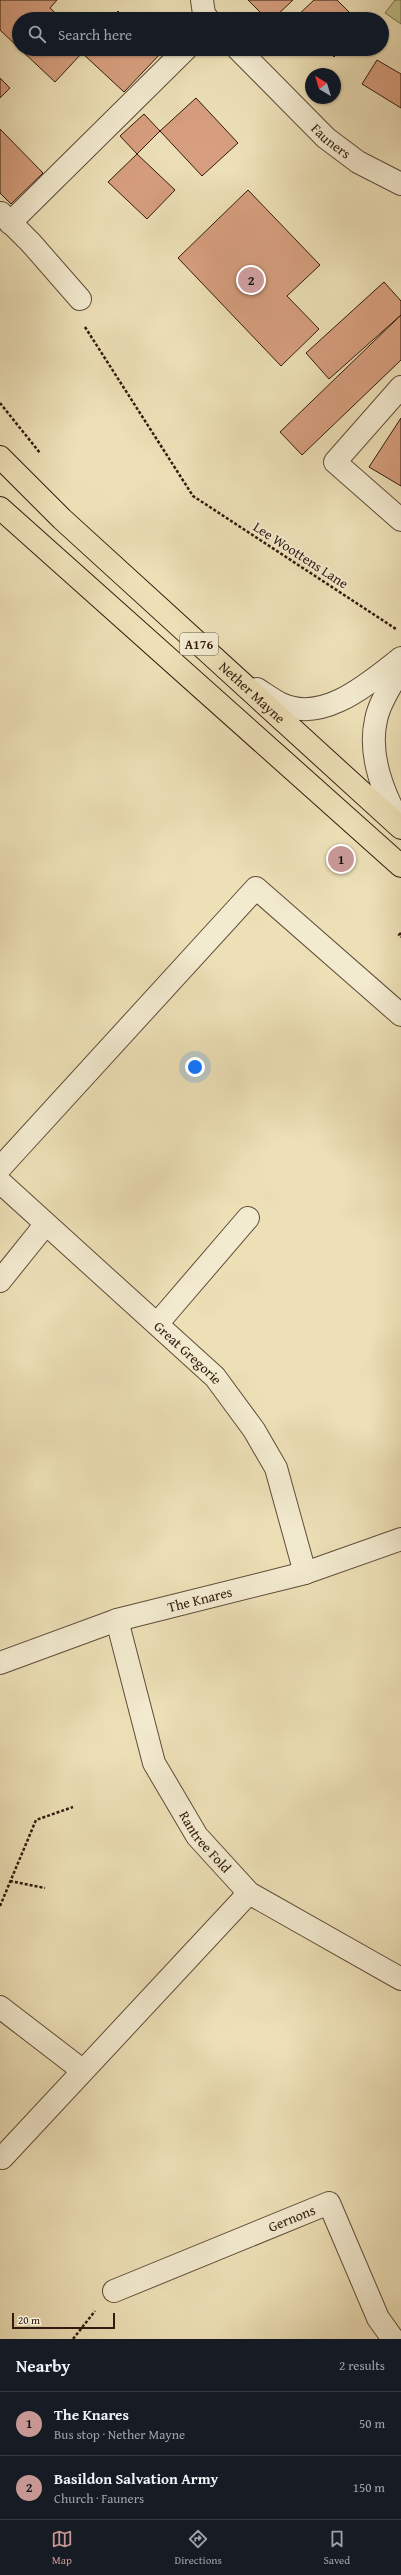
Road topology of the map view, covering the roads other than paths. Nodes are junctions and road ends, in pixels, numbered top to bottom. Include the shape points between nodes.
1 (202, 0) edge
2 (204, 12) edge
3 (179, 56) edge
4 (245, 56) edge
5 (401, 184) edge
6 (5, 218) edge
7 (80, 299) dead end
8 (401, 387) edge
9 (0, 457) edge
10 (0, 508) edge
11 (401, 520) edge
12 (401, 658) edge
13 (401, 668) edge
14 (226, 669) junction
15 (401, 826) edge
16 (401, 866) edge
17 (401, 1015) edge
18 (0, 1168) edge
19 (0, 1182) edge
20 (248, 1218) dead end
21 (45, 1225) junction
22 (0, 1281) edge
23 (156, 1324) junction
24 (401, 1539) edge
25 (305, 1573) junction
26 (117, 1620) junction
27 (0, 1664) edge
28 (249, 1893) junction
29 (401, 1979) edge
30 (0, 2008) edge
31 (82, 2070) junction
32 (2, 2158) dead end
33 (114, 2291) road end
34 (393, 2339) edge

1 - 2 street
3 - 6 street
4 - 5 street, Fauners via 326,138 358,162
6 - 7 street
8 - 11 street via 335,462
9 - 14 main road, Nether Mayne / A176 via 62,519
10 - 16 main road, A176
12 - 14 street via 360,689 333,703 307,709 282,704
13 - 15 street via 376,719 374,750 386,798
14 - 15 main road, Nether Mayne / A176
17 - 18 street via 256,888
19 - 21 street, Great Gregorie
20 - 23 street
21 - 22 street
21 - 23 street, Great Gregorie
23 - 25 street, Great Gregorie via 214,1377 254,1430 276,1468
24 - 25 street, The Knares
25 - 26 street, The Knares
26 - 27 street, The Knares
26 - 28 street, Rantree Fold via 154,1763 197,1836
28 - 29 street, Rantree Fold
28 - 31 street
30 - 31 street
31 - 32 street
33 - 34 street, Gernons via 329,2203 378,2318

